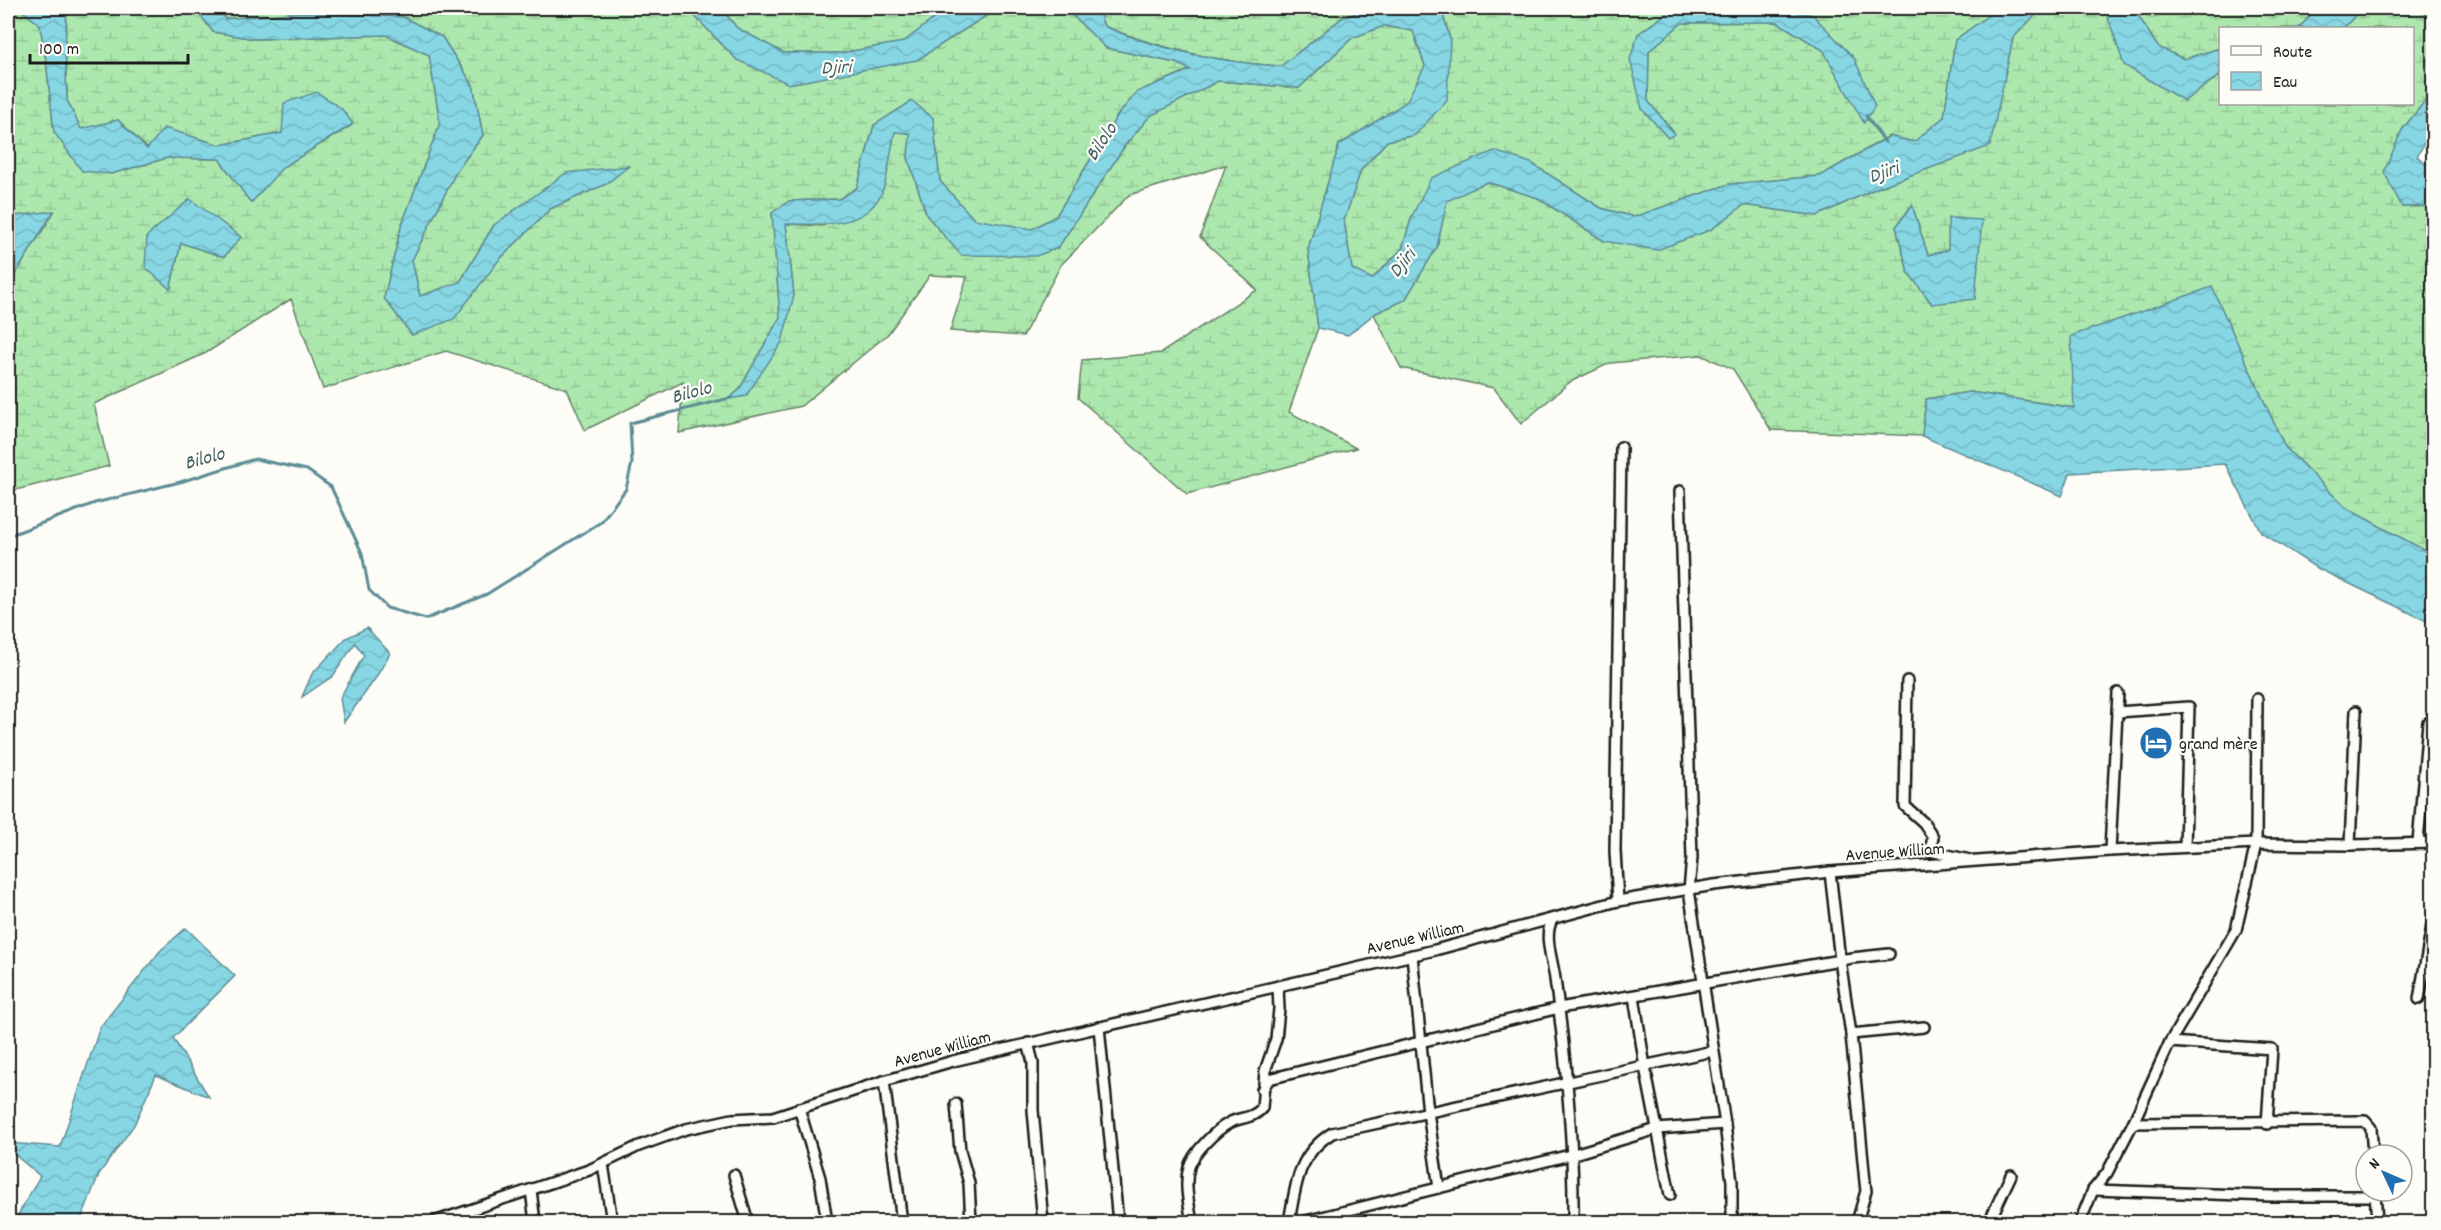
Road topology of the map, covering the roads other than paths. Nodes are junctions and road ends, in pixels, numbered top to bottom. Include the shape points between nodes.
1 (1621, 447) dead end
2 (1680, 491) dead end
3 (1907, 681) dead end
4 (2118, 693) dead end
5 (2257, 699) dead end
6 (2356, 711) dead end
7 (2117, 712) junction
8 (2428, 722) dead end
9 (2418, 843) junction
10 (2433, 843) edge
11 (2256, 844) junction
12 (2350, 845) junction
13 (2185, 847) junction
14 (2110, 851) junction
15 (1978, 862) junction
16 (1830, 872) junction
17 (1689, 890) junction
18 (1618, 901) junction
19 (2433, 915) edge
20 (1552, 920) junction
21 (1889, 954) dead end
22 (1412, 956) junction
23 (1839, 960) junction
24 (1705, 984) junction
25 (1278, 987) junction
26 (1634, 996) junction
27 (2419, 999) dead end
28 (1559, 1008) junction
29 (1099, 1027) junction
30 (1924, 1027) dead end
31 (1851, 1034) junction
32 (1422, 1041) junction
33 (2170, 1042) junction
34 (1028, 1043) junction
35 (1713, 1051) junction
36 (1644, 1067) junction
37 (884, 1081) junction
38 (1566, 1084) junction
39 (1262, 1090) junction
40 (956, 1104) dead end
41 (799, 1108) junction
42 (1428, 1112) junction
43 (2133, 1123) junction
44 (1725, 1124) junction
45 (2267, 1124) junction
46 (1657, 1129) junction
47 (2372, 1143) edge
48 (1574, 1154) junction
49 (603, 1164) junction
50 (2011, 1174) dead end
51 (734, 1175) dead end
52 (1439, 1188) junction
53 (531, 1190) junction
54 (2094, 1190) junction
55 (2354, 1194) edge
56 (1670, 1196) dead end
57 (2376, 1203) edge
58 (434, 1222) edge
59 (535, 1222) edge
60 (612, 1222) edge
61 (748, 1222) edge
62 (827, 1222) edge
63 (902, 1222) edge
64 (971, 1222) edge
65 (1043, 1222) edge
66 (1118, 1222) edge
67 (1192, 1222) edge
68 (1289, 1222) edge
69 (1302, 1222) edge
70 (1573, 1222) edge
71 (1732, 1222) edge
72 (1857, 1222) edge
73 (1989, 1222) edge
74 (2080, 1222) edge
75 (2377, 1222) edge

1 - 18 street via 1615,851
2 - 17 street via 1692,858
3 - 15 street via 1905,806 1934,837 1929,851
4 - 7 street
5 - 11 street
6 - 12 street
7 - 13 street via 2189,707
7 - 14 street
8 - 9 street
9 - 10 street, Avenue William
9 - 12 street, Avenue William
11 - 12 street, Avenue William
11 - 13 street, Avenue William
11 - 33 street via 2236,930
13 - 14 street, Avenue William
14 - 15 street, Avenue William
15 - 16 street, Avenue William
16 - 17 street, Avenue William
16 - 23 street
17 - 18 street, Avenue William
17 - 24 street
18 - 20 street, Avenue William
19 - 27 street
20 - 22 street, Avenue William
20 - 28 street via 1548,934
21 - 23 street
22 - 25 street, Avenue William
22 - 32 street
23 - 24 street
23 - 31 street
24 - 26 street
24 - 35 street
25 - 29 street, Avenue William
25 - 39 street via 1276,1039
26 - 28 street
26 - 36 street
28 - 32 street
28 - 38 street
29 - 34 street, Avenue William
29 - 66 street
30 - 31 street
31 - 72 street via 1866,1191
32 - 39 street via 1269,1079
32 - 42 street
33 - 43 street
33 - 45 street via 2272,1049
34 - 37 street, Avenue William
34 - 65 street via 1033,1062
35 - 36 street
35 - 44 street
36 - 38 street
36 - 46 street
37 - 41 street, Avenue William
37 - 63 street
38 - 42 street
38 - 48 street
39 - 67 street via 1260,1111 1230,1122 1215,1133 1189,1166 1187,1186
40 - 64 street
41 - 49 street, Avenue William via 773,1117 732,1119 686,1129
41 - 62 street via 820,1178
42 - 52 street
42 - 68 street via 1332,1133 1314,1145 1304,1162
43 - 45 street
43 - 54 street
44 - 46 street
44 - 71 street
45 - 47 street via 2365,1121 2371,1128
46 - 48 street
46 - 56 street
48 - 52 street
48 - 70 street
49 - 53 street, Avenue William
49 - 60 street
50 - 73 street
51 - 61 street
52 - 69 street
53 - 58 street, Avenue William
53 - 59 street
54 - 55 street
54 - 74 street
57 - 75 street

